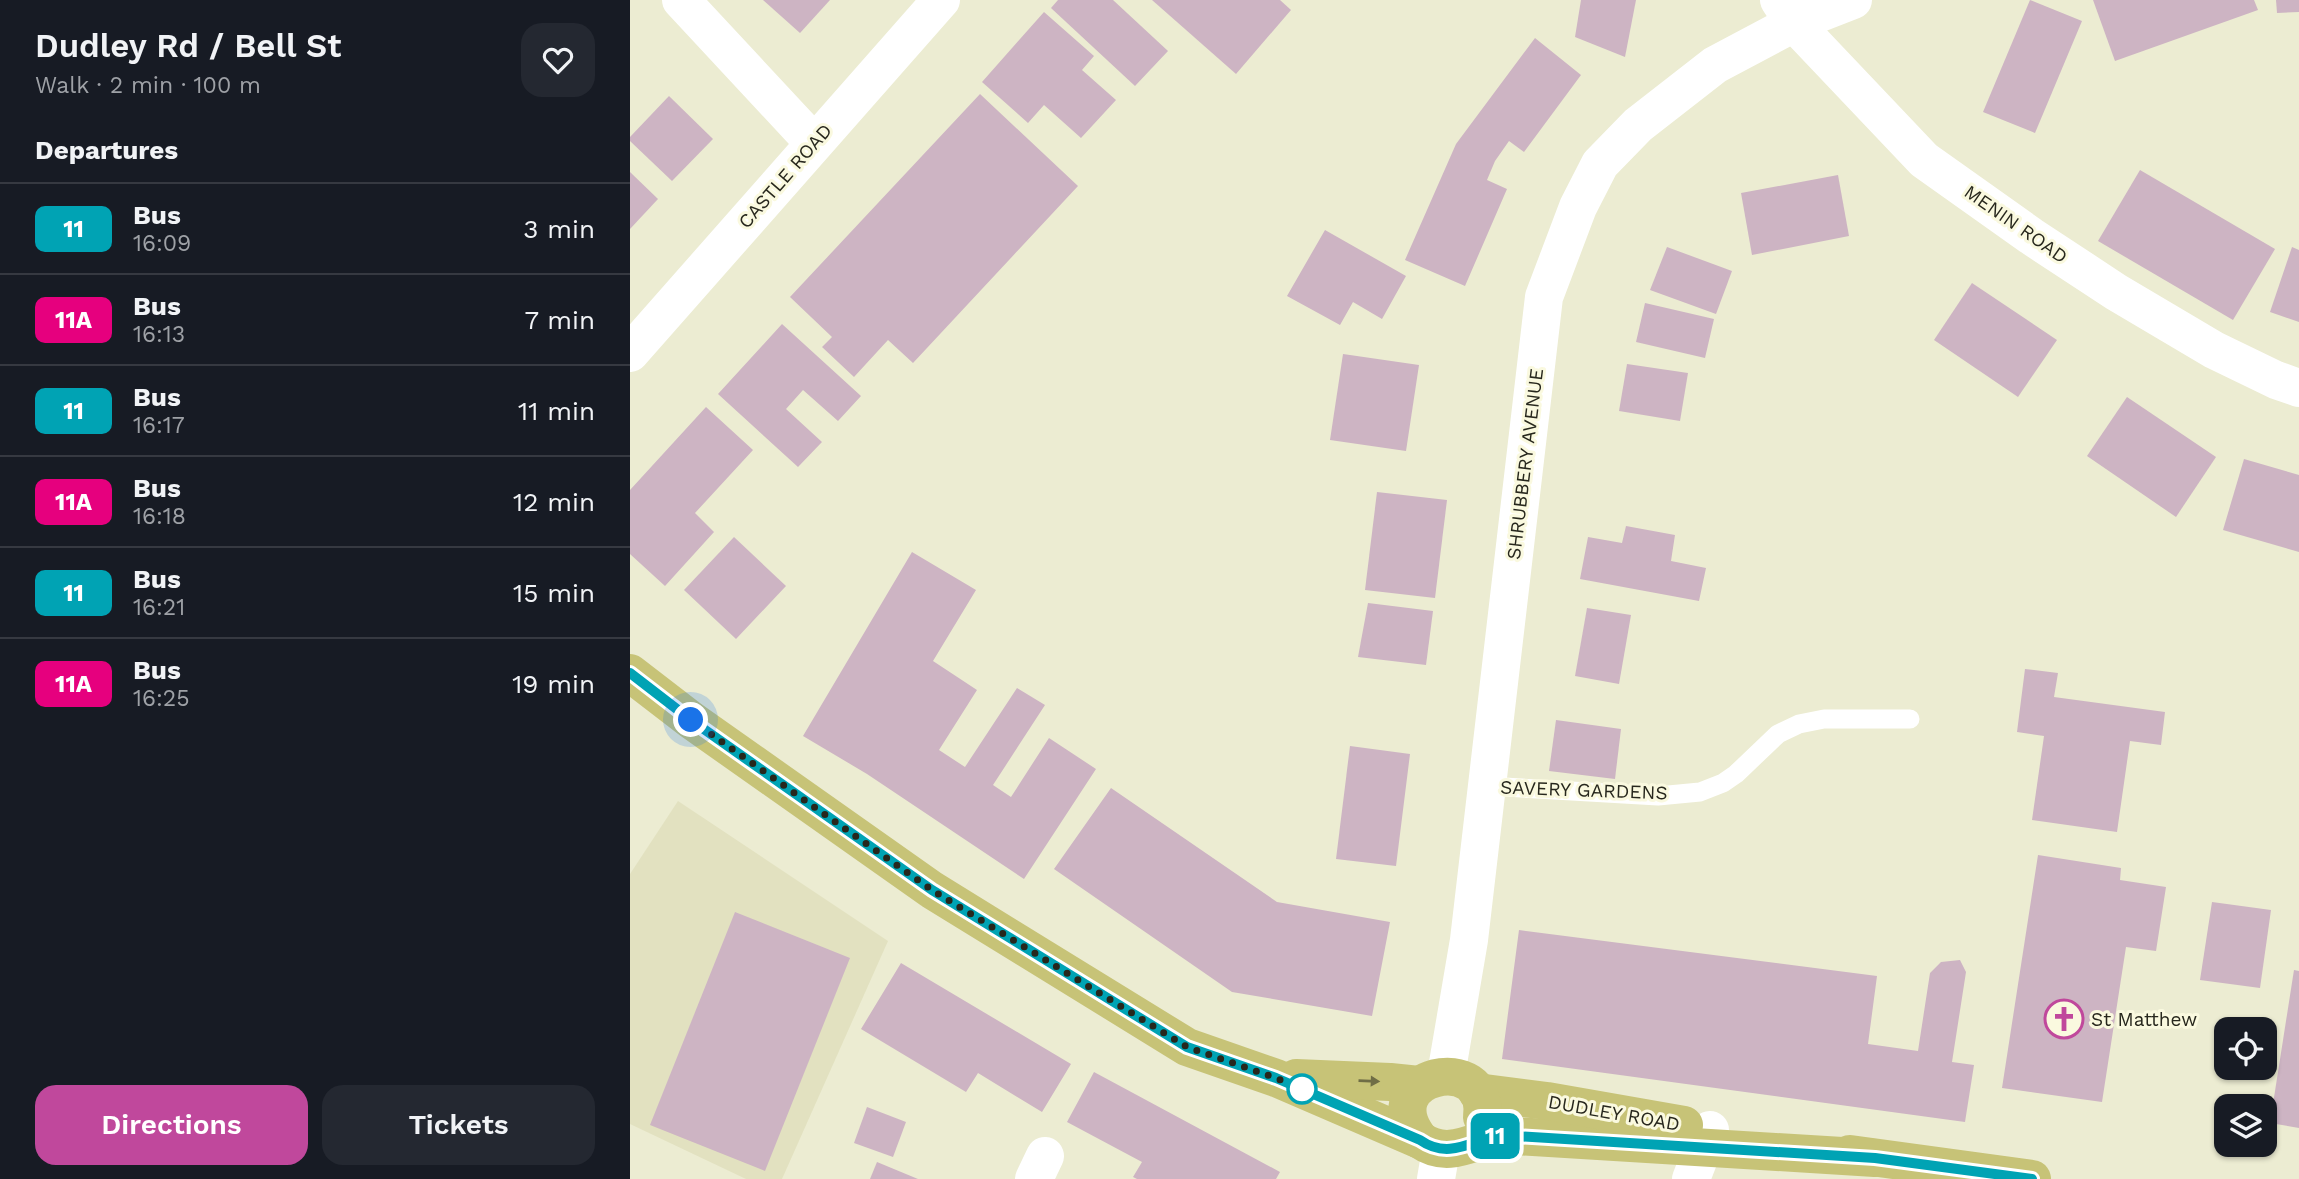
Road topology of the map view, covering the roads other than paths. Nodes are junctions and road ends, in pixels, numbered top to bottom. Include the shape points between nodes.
1 (681, 0) edge
2 (941, 0) edge
3 (1853, 0) edge
4 (1786, 12) edge
5 (814, 143) junction
6 (630, 353) edge
7 (2299, 388) edge
8 (630, 673) edge
9 (1910, 719) dead end
10 (1487, 786) junction
11 (1276, 1078) junction
12 (1448, 1084) junction
13 (1701, 1152) edge
14 (1441, 1153) edge
15 (2032, 1179) edge

1 - 5 street
2 - 5 street, CASTLE ROAD
3 - 4 street, SHRUBBERY AVENUE
4 - 7 street, MENIN ROAD via 1924,160 2116,292 2214,350
4 - 10 street, SHRUBBERY AVENUE via 1638,125 1600,164 1578,207 1545,297
5 - 6 street, CASTLE ROAD
8 - 11 main road, DUDLEY ROAD via 932,890 1187,1047
9 - 10 lane, SAVERY GARDENS via 1824,719 1799,724 1778,734 1723,783 1700,792 1658,796
10 - 12 street, SHRUBBERY AVENUE
11 -> 12 main road, DUDLEY ROAD
11 - 14 main road, DUDLEY ROAD
12 - 13 main road, DUDLEY ROAD via 1547,1101
12 - 14 main road via 1483,1111 1475,1136
12 - 14 main road via 1412,1096 1408,1107 1412,1130
13 - 14 main road, DUDLEY ROAD via 1498,1135
13 - 15 main road, DUDLEY ROAD via 1875,1158

